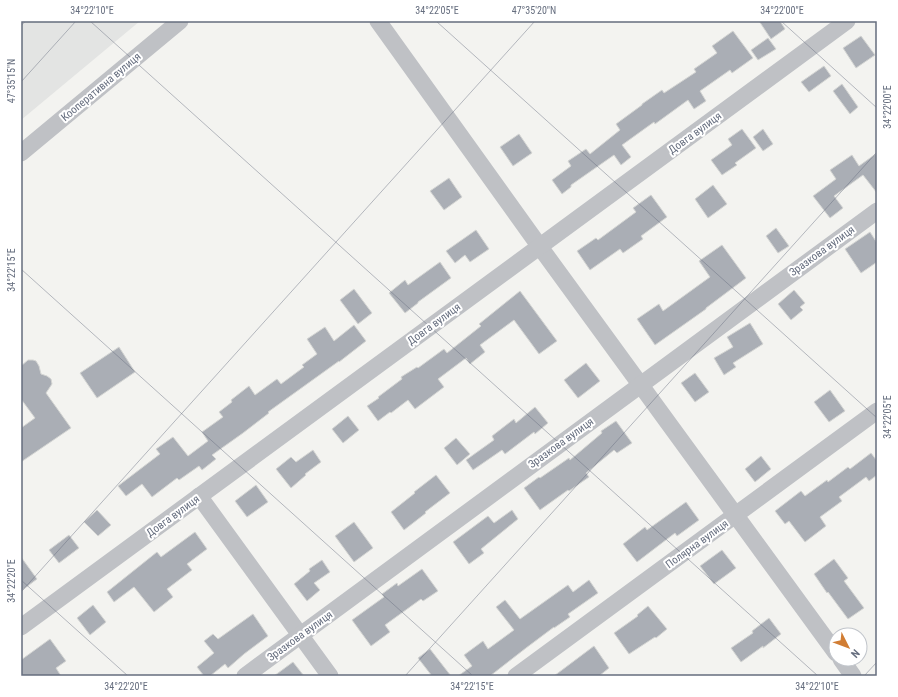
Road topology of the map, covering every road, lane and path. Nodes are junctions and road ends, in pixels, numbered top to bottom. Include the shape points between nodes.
1 (180, 21) edge
2 (378, 21) edge
3 (847, 21) edge
4 (21, 153) edge
5 (877, 211) edge
6 (540, 247) junction
7 (640, 385) junction
8 (877, 411) edge
9 (199, 496) junction
10 (736, 515) junction
11 (21, 627) edge
12 (301, 635) junction
13 (828, 642) edge
14 (847, 667) edge
15 (245, 676) edge
16 (330, 676) edge
17 (516, 676) edge
18 (853, 676) edge

1 - 4 street, Кооперативна вулиця
2 - 6 street
3 - 6 street, Довга вулиця
5 - 7 street, Зразкова вулиця
6 - 7 street
6 - 9 street, Довга вулиця
7 - 10 street
7 - 12 street, Зразкова вулиця
8 - 10 street, Полярна вулиця
9 - 11 street, Довга вулиця
9 - 12 street
10 - 13 street
10 - 17 street, Полярна вулиця
12 - 15 street, Зразкова вулиця
12 - 16 street
14 - 18 street

